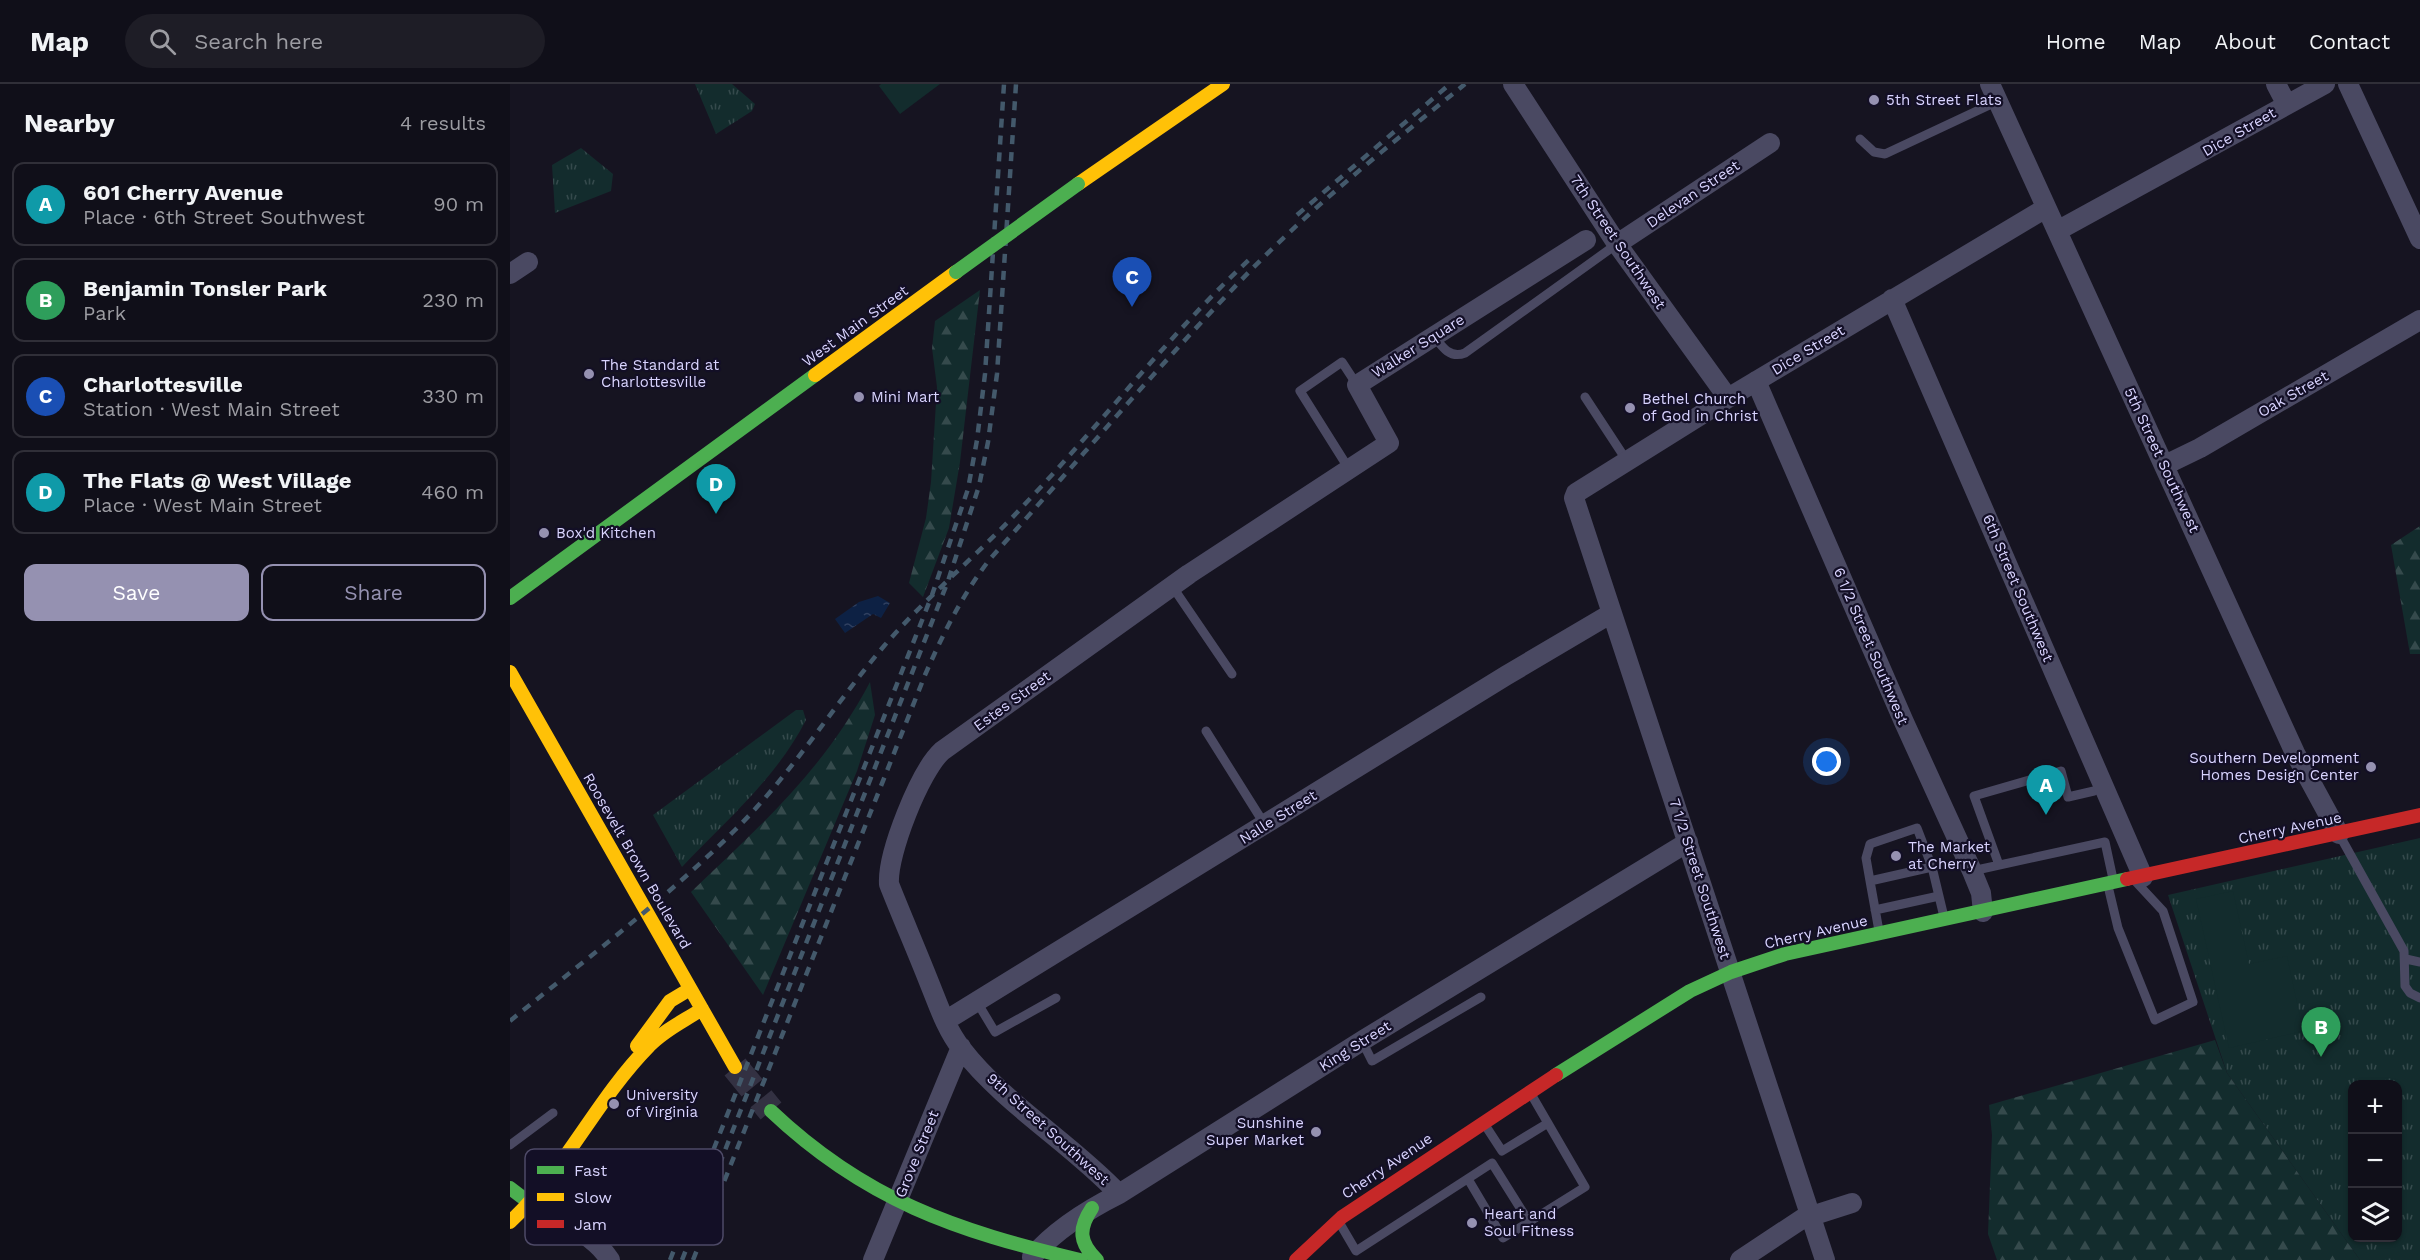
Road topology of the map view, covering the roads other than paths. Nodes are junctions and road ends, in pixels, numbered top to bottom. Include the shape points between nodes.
1 (1513, 84) edge
2 (2276, 84) edge
3 (2325, 84) edge
4 (2348, 84) edge
5 (1209, 88) edge
6 (1994, 92) edge
7 (2287, 105) junction
8 (1860, 139) dead end
9 (1770, 143) dead end
10 (2046, 208) junction
11 (2057, 231) junction
12 (2420, 239) edge
13 (1586, 240) dead end
14 (1617, 244) junction
15 (528, 262) dead end
16 (510, 274) edge
17 (1892, 299) junction
18 (2420, 320) edge
19 (1434, 336) junction
20 (1756, 381) junction
21 (1357, 385) junction
22 (1585, 397) dead end
23 (1728, 398) junction
24 (1627, 461) junction
25 (2165, 465) junction
26 (1350, 469) junction
27 (1574, 498) joint
28 (1189, 574) joint
29 (1172, 586) junction
30 (510, 598) edge
31 (1611, 613) junction
32 (510, 672) edge
33 (1232, 674) dead end
34 (1206, 731) dead end
35 (2094, 791) dead end
36 (2420, 815) edge
37 (1265, 825) junction
38 (2339, 834) junction
39 (1688, 842) junction
40 (1999, 865) junction
41 (1932, 867) junction
42 (888, 870) joint
43 (1972, 871) junction
44 (2138, 878) junction
45 (1870, 881) junction
46 (2110, 883) junction
47 (1940, 896) junction
48 (1875, 910) junction
49 (1983, 912) junction
50 (1945, 919) junction
51 (1880, 934) junction
52 (2406, 959) junction
53 (2420, 962) edge
54 (1731, 972) junction
55 (690, 989) junction
56 (1056, 998) dead end
57 (1481, 998) dead end
58 (2420, 998) edge
59 (977, 1002) junction
60 (702, 1009) junction
61 (1437, 1009) junction
62 (945, 1021) junction
63 (961, 1047) junction
64 (735, 1067) tunnel mouth
65 (617, 1084) junction
66 (1529, 1092) junction
67 (771, 1111) tunnel mouth
68 (553, 1113) dead end
69 (1483, 1122) junction
70 (1548, 1123) junction
71 (511, 1142) edge
72 (572, 1149) edge
73 (1502, 1151) junction
74 (1492, 1163) junction
75 (1468, 1179) junction
76 (510, 1188) edge
77 (1119, 1194) junction
78 (525, 1199) edge
79 (898, 1202) junction
80 (1852, 1203) dead end
81 (1092, 1208) junction
82 (525, 1209) edge
83 (1811, 1216) junction
84 (1338, 1220) junction
85 (510, 1222) edge
86 (1529, 1222) junction
87 (597, 1245) edge
88 (1034, 1255) edge
89 (610, 1260) edge
90 (873, 1260) edge
91 (1080, 1260) edge
92 (1097, 1260) edge
93 (1296, 1260) edge
94 (1740, 1260) edge
95 (1826, 1260) edge

1 - 14 street, 7th Street Southwest
2 - 7 street
3 - 7 street, Dice Street
4 - 12 street
5 - 30 main road, West Main Street, bridge
6 - 8 lane via 1885,154 1874,152
6 - 10 street, 5th Street Southwest
7 - 11 street, Dice Street
9 - 14 street, Delevan Street
10 - 11 street, 5th Street Southwest
10 - 17 street, Dice Street
11 - 25 street, 5th Street Southwest
13 - 19 street, Walker Square
14 - 19 lane via 1465,353 1450,354
14 - 23 street, 7th Street Southwest
15 - 16 street
17 - 20 street, Dice Street
17 - 44 street, 6th Street Southwest
18 - 25 street, Oak Street
19 - 21 street, Walker Square
20 - 23 street, Dice Street
20 - 43 street, 6 1/2 Street Southwest
21 - 26 street, Walker Square via 1389,443
21 - 26 lane via 1342,362 1300,392
22 - 24 lane
23 - 24 street, Dice Street
24 - 27 street, Dice Street
25 - 38 street, 5th Street Southwest via 2295,753
26 - 28 street, Walker Square
27 - 31 street, 7 1/2 Street Southwest
28 - 29 street, Estes Street
29 - 33 lane
29 - 42 street, Estes Street via 933,759
31 - 37 street, Nalle Street
31 - 39 street, 7 1/2 Street Southwest
32 - 55 main road, Roosevelt Brown Boulevard
34 - 37 lane
35 - 40 lane via 2068,797 2061,771 1974,796
36 - 38 main road, Cherry Avenue
37 - 59 street, Nalle Street
38 - 44 main road, Cherry Avenue
38 - 52 lane
39 - 54 street, 7 1/2 Street Southwest
39 - 61 street, King Street
40 - 43 lane
40 - 46 lane via 2105,842
41 - 45 lane
41 - 45 lane via 1917,828 1870,844 1866,858
41 - 47 lane
42 - 62 street, 9th Street Southwest via 889,884
43 - 49 street, 6 1/2 Street Southwest
44 - 46 main road, Cherry Avenue
44 - 46 lane via 2163,911 2193,1002 2155,1020 2118,928
45 - 48 lane
46 - 49 main road, Cherry Avenue
47 - 48 lane
47 - 50 lane
48 - 51 lane
49 - 50 main road, Cherry Avenue
50 - 51 main road, Cherry Avenue
51 - 54 main road, Cherry Avenue via 1785,954
52 - 53 lane
52 - 58 lane via 2405,986
54 - 66 main road, Cherry Avenue via 1690,991
54 - 83 street, 7 1/2 Street Southwest
55 - 60 main road, Roosevelt Brown Boulevard
55 - 65 main road via 660,1011
56 - 59 lane via 995,1032
57 - 61 lane
59 - 62 street, Nalle Street
60 - 64 main road, Roosevelt Brown Boulevard
60 - 65 main road via 651,1044
61 - 77 street, King Street via 1362,1041
62 - 63 street, 9th Street Southwest
63 - 77 street, 9th Street Southwest via 1029,1115 1092,1166
63 - 79 street, Grove Street
65 - 72 main road
66 - 69 main road, Cherry Avenue
66 - 70 lane
67 - 79 main road via 824,1159
68 - 71 lane
69 - 73 lane
69 - 84 main road, Cherry Avenue
70 - 73 lane
70 - 86 lane via 1585,1187
73 - 74 lane
74 - 75 lane
74 - 86 lane
75 - 84 lane via 1356,1251
75 - 86 lane via 1503,1238
76 - 78 main road
77 - 81 street, King Street
79 - 88 main road
79 - 90 street, Grove Street
80 - 83 street
81 - 88 street, King Street
81 - 92 main road via 1081,1223 1081,1238
82 - 85 main road
83 - 94 street
83 - 95 street, 7 1/2 Street Southwest
84 - 93 main road, Cherry Avenue
87 - 89 street
88 - 91 main road

